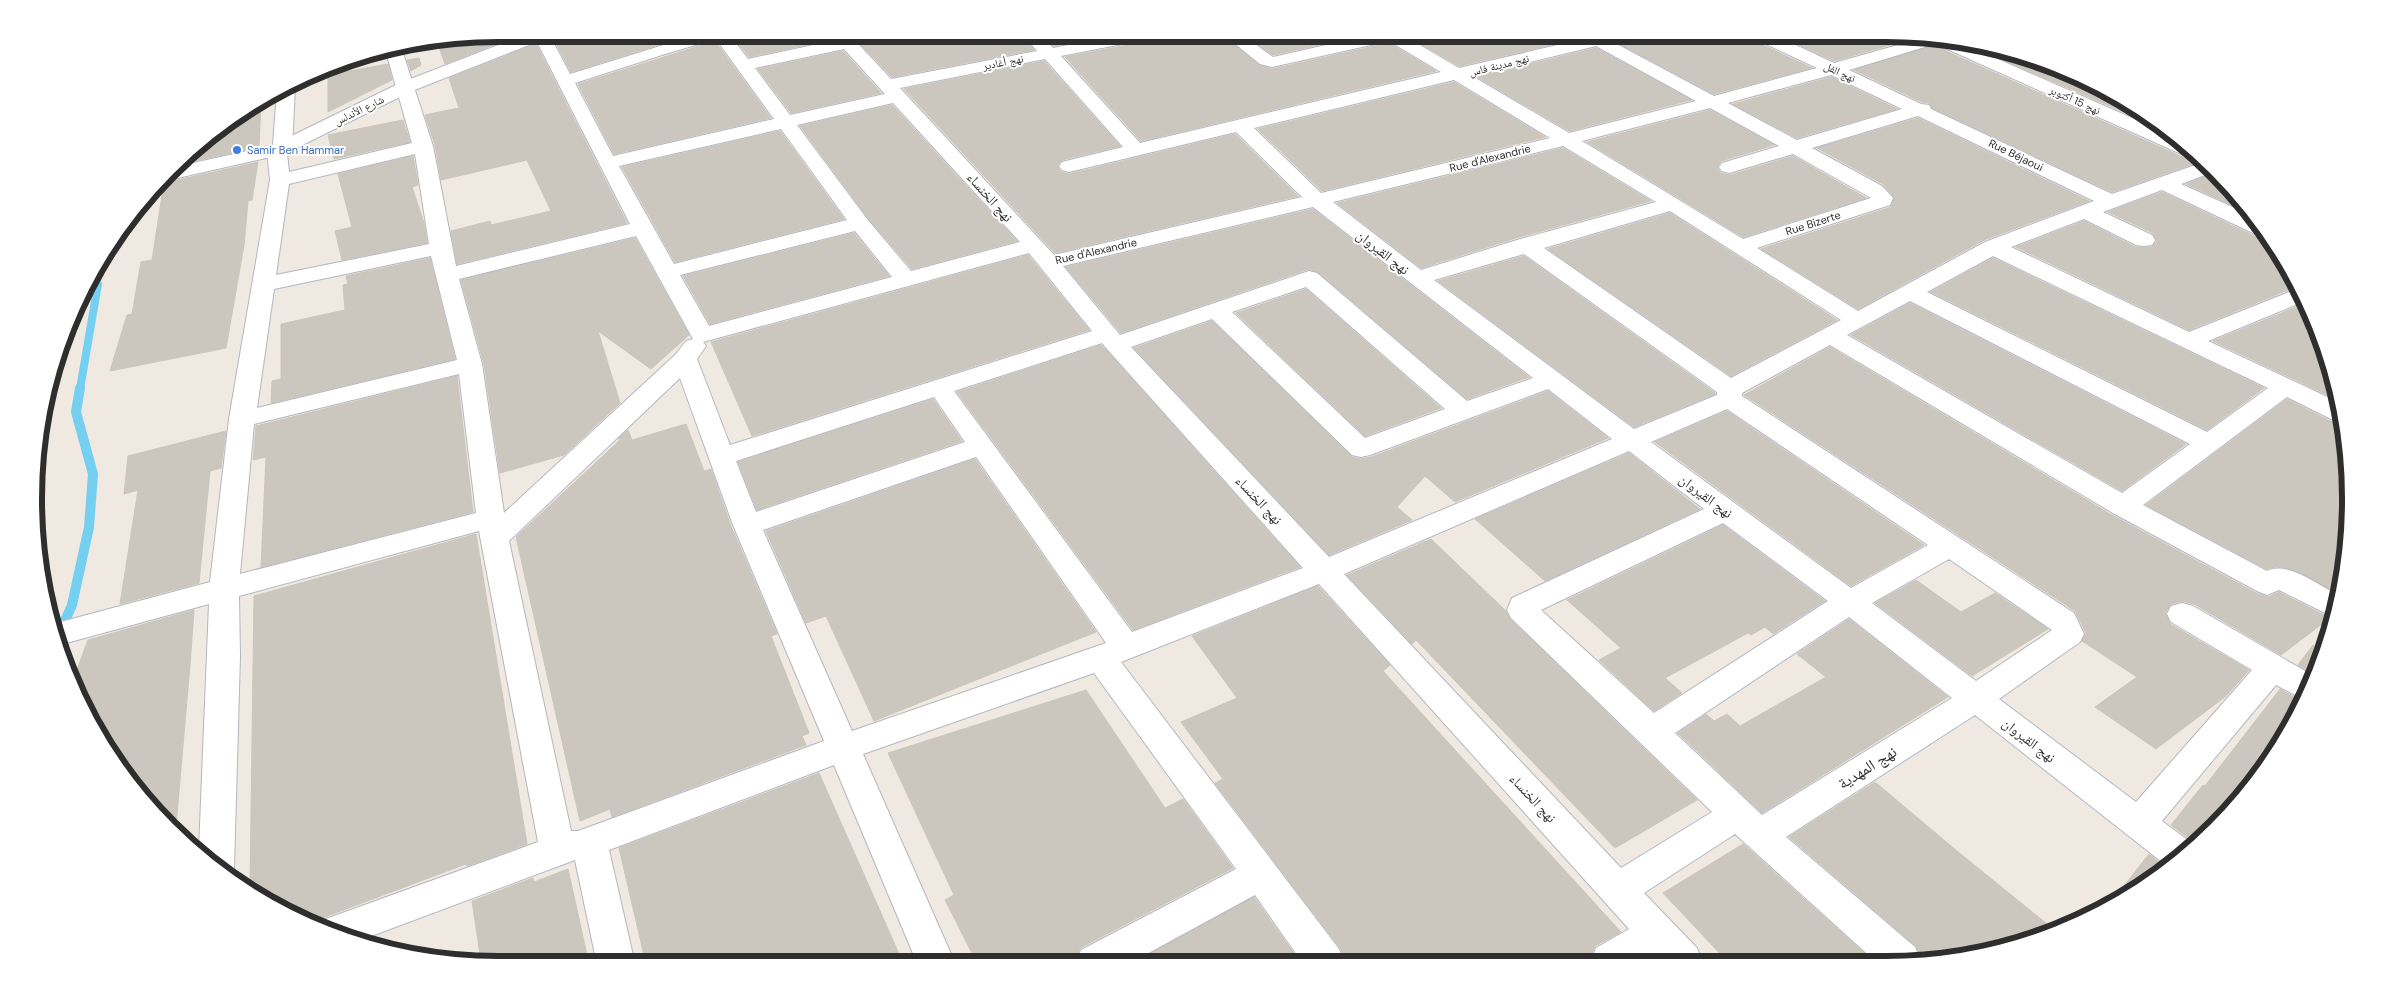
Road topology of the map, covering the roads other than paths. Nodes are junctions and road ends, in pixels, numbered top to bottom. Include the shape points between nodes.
1 (520, 42) edge
2 (545, 42) edge
3 (688, 42) edge
4 (727, 42) edge
5 (829, 42) edge
6 (848, 42) edge
7 (1038, 42) edge
8 (1106, 42) edge
9 (1242, 42) edge
10 (1357, 42) edge
11 (1404, 42) edge
12 (1591, 42) edge
13 (1603, 42) edge
14 (1776, 42) edge
15 (1921, 44) edge
16 (1961, 49) edge
17 (1048, 53) junction
18 (395, 55) edge
19 (743, 65) junction
20 (1835, 70) junction
21 (2041, 70) edge
22 (1460, 75) junction
23 (2021, 76) junction
24 (565, 80) junction
25 (406, 86) junction
26 (893, 90) junction
27 (285, 97) edge
28 (1712, 102) junction
29 (1922, 109) junction
30 (786, 122) junction
31 (1240, 125) junction
32 (1567, 139) junction
33 (2168, 141) edge
34 (423, 146) junction
35 (1795, 147) junction
36 (279, 149) junction
37 (1134, 149) junction
38 (607, 164) junction
39 (1069, 166) dead end
40 (1729, 167) dead end
41 (2202, 170) edge
42 (181, 171) edge
43 (280, 180) junction
44 (2163, 183) junction
45 (1317, 200) junction
46 (1673, 204) junction
47 (2098, 206) junction
48 (860, 223) junction
49 (642, 228) junction
50 (2252, 228) edge
51 (2144, 240) dead end
52 (1525, 246) junction
53 (1741, 246) junction
54 (1993, 247) junction
55 (440, 248) junction
56 (1040, 254) junction
57 (667, 272) junction
58 (446, 275) junction
59 (1417, 278) junction
60 (906, 279) junction
61 (262, 285) junction
62 (1908, 292) junction
63 (2294, 298) edge
64 (1216, 310) junction
65 (1857, 320) junction
66 (1830, 335) junction
67 (1110, 339) junction
68 (2189, 340) junction
69 (694, 347) junction
70 (470, 364) junction
71 (1552, 379) junction
72 (939, 387) junction
73 (2285, 387) junction
74 (1730, 394) junction
75 (2333, 410) edge
76 (1463, 411) junction
77 (242, 419) junction
78 (1634, 441) junction
79 (2209, 443) junction
80 (982, 446) junction
81 (721, 457) junction
82 (2122, 506) junction
83 (1725, 511) junction
84 (747, 526) junction
85 (493, 528) junction
86 (1950, 546) junction
87 (1324, 571) junction
88 (224, 590) junction
89 (1850, 602) junction
90 (2329, 604) edge
91 (2182, 614) dead end
92 (67, 631) edge
93 (1114, 653) junction
94 (2272, 668) junction
95 (2302, 685) edge
96 (1975, 699) junction
97 (1652, 731) junction
98 (842, 748) junction
99 (1749, 824) junction
100 (2138, 824) junction
101 (573, 846) junction
102 (2175, 851) edge
103 (216, 857) edge
104 (1260, 874) junction
105 (1618, 890) junction
106 (345, 929) edge
107 (1657, 933) junction
108 (613, 956) edge
109 (933, 956) edge
110 (1108, 956) edge
111 (1321, 956) edge
112 (1618, 956) edge
113 (1678, 956) edge
114 (1895, 956) edge

1 - 25 street, شارع الأندلس
2 - 24 street
3 - 24 street
4 - 19 street
5 - 19 street
6 - 26 street, نهج الخنساء
7 - 17 street
8 - 17 street, نهج أغادير
9 - 10 street via 1272,62
11 - 22 street
12 - 22 street, نهج مدينة فاس
13 - 28 street
14 - 20 street, نهج الفل
15 - 20 street, Rue d'Alexandrie
16 - 23 street, نهج 15 أكتوبر
17 - 26 street, نهج أغادير
17 - 37 street
18 - 25 street
19 - 30 street
20 - 28 street, Rue d'Alexandrie
20 - 29 street, نهج الفل
21 - 23 street
22 - 31 street, نهج مدينة فاس
22 - 32 street
23 - 33 street, نهج 15 أكتوبر
24 - 38 street
25 - 34 street
25 - 36 street, شارع الأندلس
26 - 30 street, نهج أغادير
26 - 56 street, نهج الخنساء
27 - 36 street
28 - 32 street, Rue d'Alexandrie
28 - 35 street
29 - 35 street
29 - 47 street, Rue Béjaoui
30 - 38 street, نهج أغادير
30 - 48 street
31 - 37 street, نهج مدينة فاس
31 - 45 street, نهج القيروان
32 - 45 street, Rue d'Alexandrie
32 - 46 street
34 - 43 street
34 - 55 street
35 - 40 street
35 - 53 street, Rue Bizerte via 1875,190 1883,200
36 - 42 street, شارع الأندلس
36 - 43 street
37 - 39 street, نهج مدينة فاس
38 - 49 street
41 - 44 street
43 - 61 street
44 - 47 street
44 - 50 street
45 - 56 street, Rue d'Alexandrie
45 - 59 street, نهج القيروان
46 - 52 street
46 - 53 street
47 - 51 street, Rue Béjaoui
47 - 54 street
48 - 57 street
48 - 60 street
49 - 57 street
49 - 58 street
52 - 59 street
52 - 74 street
53 - 65 street
54 - 62 street
54 - 68 street
55 - 58 street
55 - 61 street
56 - 60 street, Rue d'Alexandrie
56 - 67 street, نهج الخنساء
57 - 69 street
58 - 70 street
59 - 71 street, نهج القيروان
60 - 69 street, Rue d'Alexandrie
61 - 77 street
62 - 65 street
62 - 79 street
63 - 68 street
64 - 67 street
64 - 76 street via 1309,278
64 - 76 street via 1361,449
65 - 66 street
66 - 74 street
66 - 82 street
67 - 72 street
67 - 87 street, نهج الخنساء
68 - 73 street
69 - 81 street
69 - 85 street
70 - 77 street
70 - 85 street
71 - 76 street
71 - 78 street, نهج القيروان
72 - 80 street
72 - 81 street
73 - 75 street
73 - 79 street
74 - 78 street
74 - 86 street
77 - 88 street
78 - 83 street, نهج القيروان
78 - 87 street
79 - 82 street
80 - 84 street
80 - 93 street
81 - 84 street
82 - 90 street via 2267,584 2279,577
83 - 89 street, نهج القيروان
83 - 97 street via 1522,607 1523,612
84 - 98 street
85 - 88 street
85 - 101 street
86 - 89 street
86 - 96 street, نهج المهدية via 2063,621 2069,630 2069,634
87 - 93 street
87 - 105 street, نهج الخنساء
88 - 92 street
88 - 103 street
89 - 96 street, نهج القيروان
89 - 97 street
91 - 94 street
93 - 98 street
93 - 104 street
94 - 95 street
94 - 100 street
96 - 99 street, نهج المهدية
96 - 100 street, نهج القيروان
97 - 99 street
98 - 101 street
98 - 109 street
99 - 105 street, نهج المهدية
99 - 114 street
100 - 102 street, نهج القيروان
101 - 106 street
101 - 108 street
104 - 110 street
104 - 111 street
105 - 107 street, نهج الخنساء
107 - 112 street
107 - 113 street, نهج الخنساء

